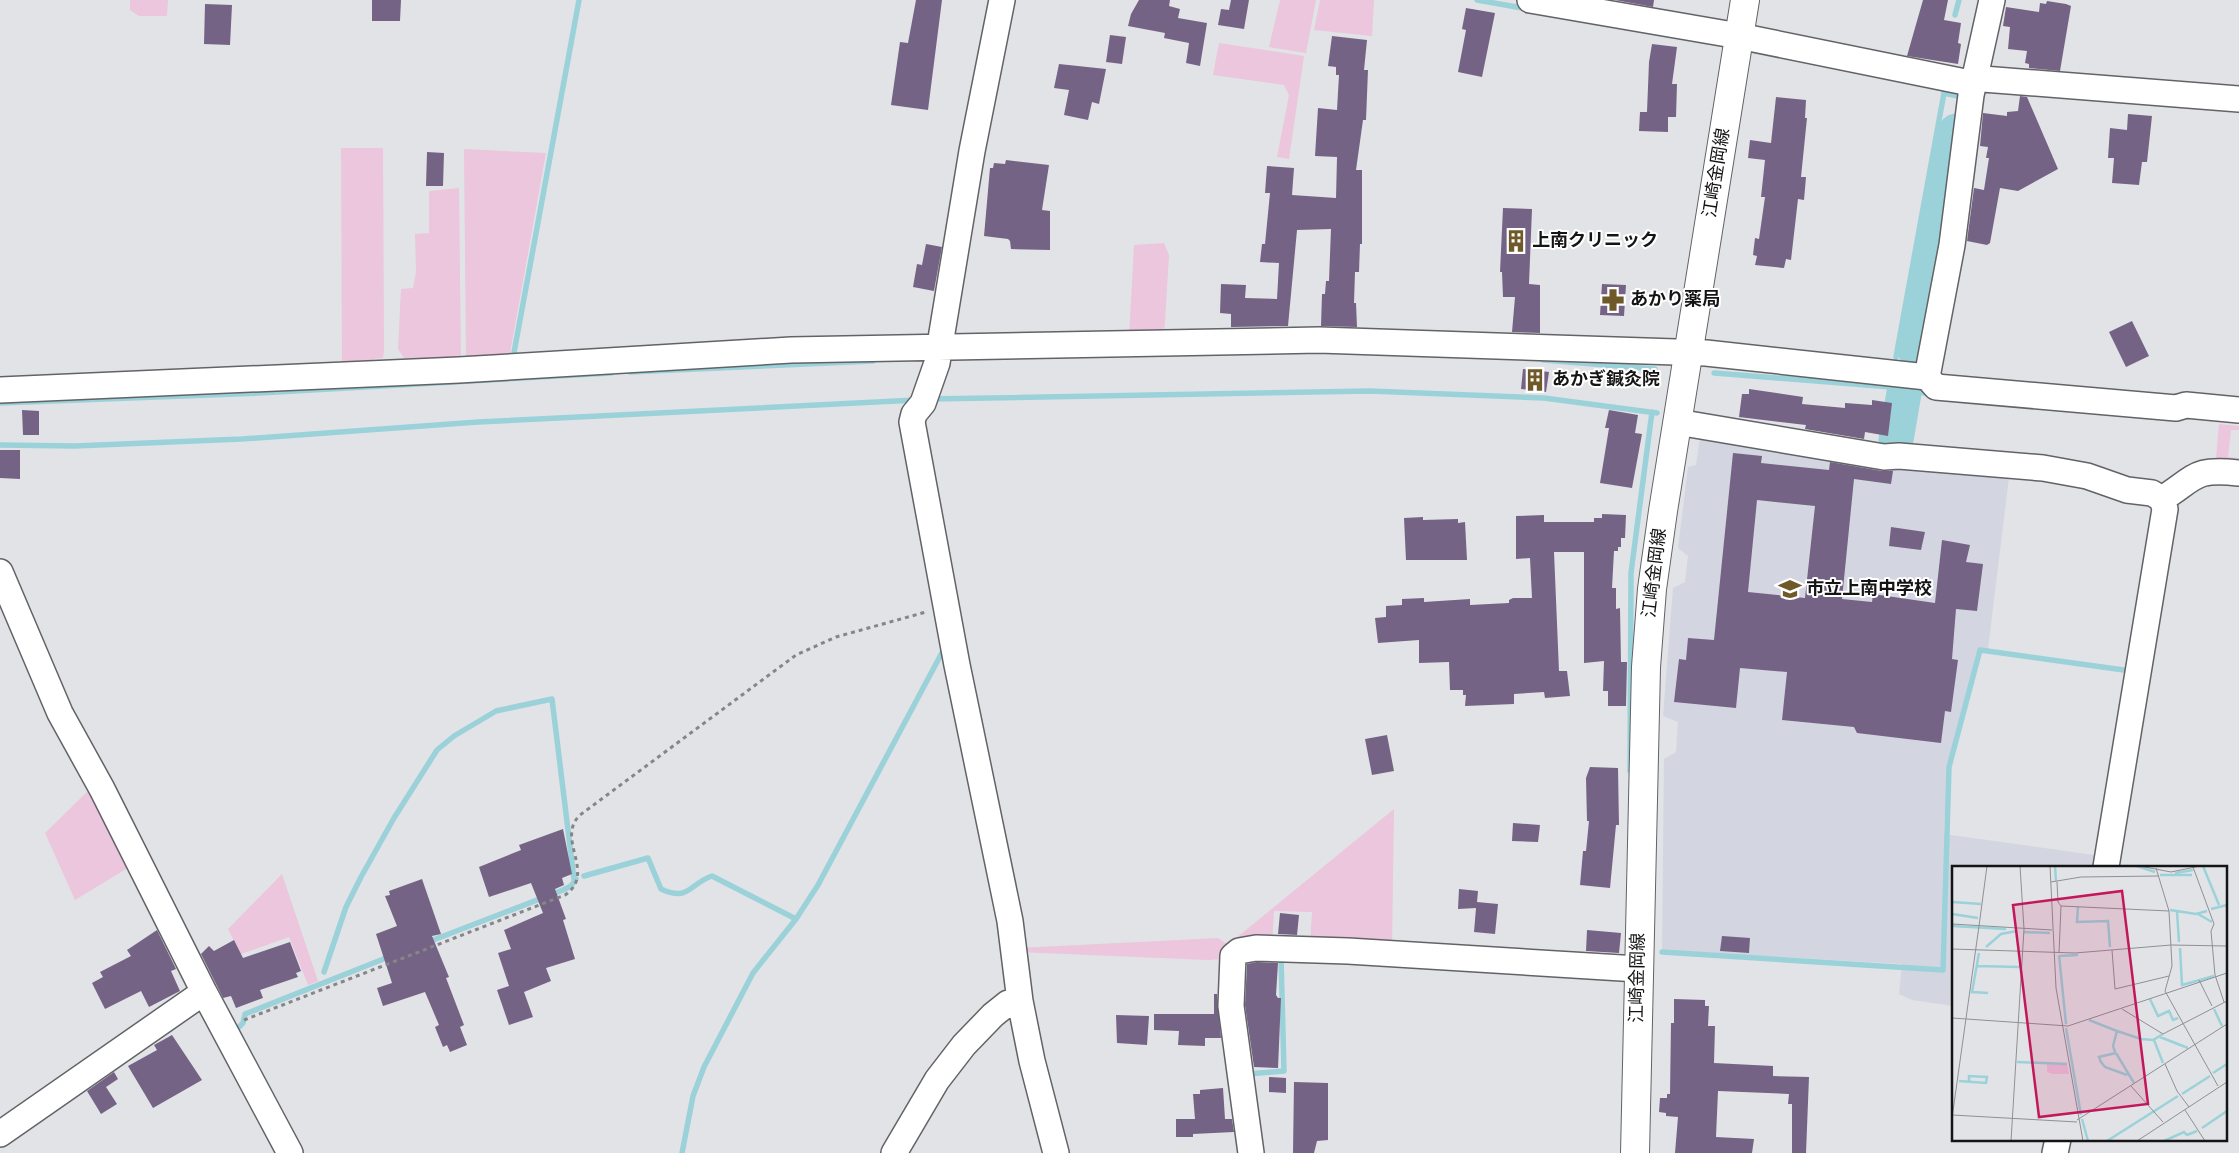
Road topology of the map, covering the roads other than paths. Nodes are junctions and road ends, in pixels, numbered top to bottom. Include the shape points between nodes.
1 (1002, 0) edge
2 (1530, 0) edge
3 (1744, 0) edge
4 (1992, 0) edge
5 (1739, 36) junction
6 (1968, 82) junction
7 (2239, 99) edge
8 (940, 348) junction
9 (1688, 353) junction
10 (1926, 378) junction
11 (0, 390) edge
12 (2239, 410) edge
13 (1677, 422) junction
14 (2239, 473) edge
15 (2166, 496) junction
16 (0, 572) edge
17 (2106, 866) edge
18 (1631, 968) junction
19 (204, 992) junction
20 (1014, 1002) junction
21 (0, 1134) edge
22 (2058, 1140) edge
23 (290, 1153) edge
24 (894, 1153) edge
25 (1056, 1153) edge
26 (1251, 1153) edge
27 (1635, 1153) edge
28 (2055, 1153) edge

1 - 8 street via 972,151
2 - 5 street
3 - 5 main road, 江崎金岡線
4 - 6 street
5 - 6 street
5 - 9 main road, 江崎金岡線
6 - 7 street via 1983,79
6 - 10 street via 1952,245
8 - 9 street via 1318,340
8 - 11 street via 791,350 449,371
8 - 20 street via 937,363 912,422 957,665 1010,921
9 - 10 street
9 - 13 main road, 江崎金岡線
10 - 12 street via 1936,386 2176,408 2186,405
13 - 15 street via 1884,457 2044,468 2087,476 2127,490
13 - 18 main road, 江崎金岡線 via 1652,589
14 - 15 street via 2212,470 2192,477
15 - 17 street
16 - 19 street via 60,713
18 - 26 street via 1348,951 1256,948 1239,951 1233,956 1231,1006
18 - 27 main road, 江崎金岡線
19 - 21 street
19 - 23 street
20 - 24 street via 994,1014 937,1080
20 - 25 street
22 - 28 street

